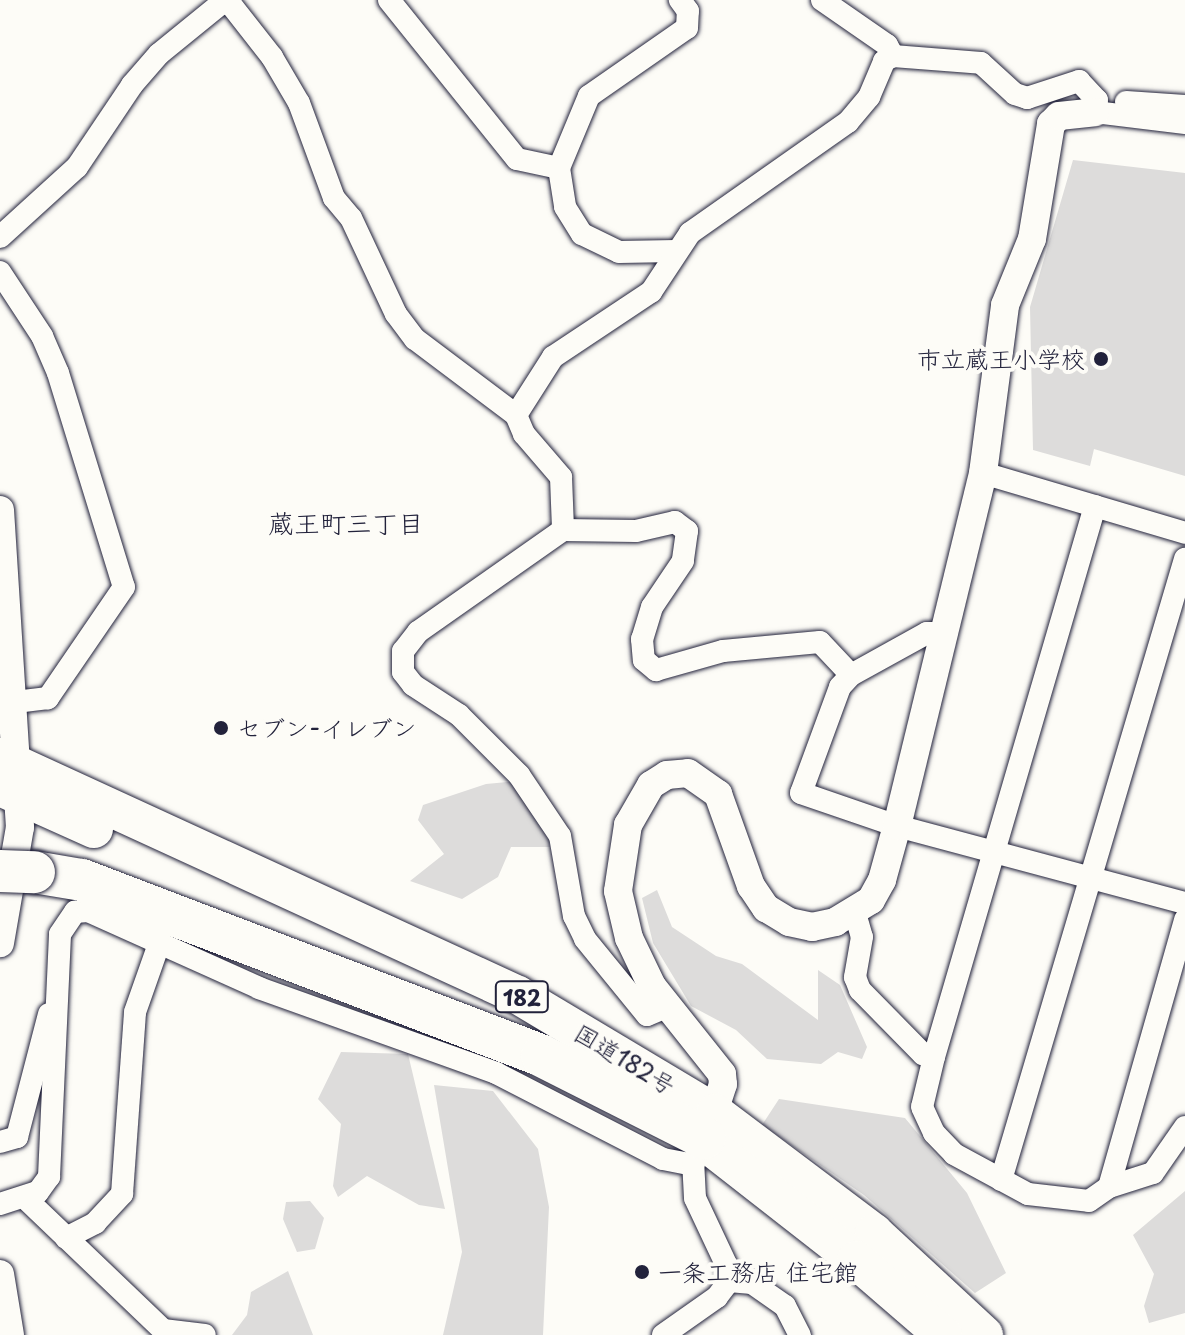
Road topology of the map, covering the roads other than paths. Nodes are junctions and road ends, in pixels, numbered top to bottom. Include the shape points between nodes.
1 (389, 0) edge
2 (680, 0) edge
3 (822, 0) edge
4 (223, 1) edge
5 (893, 56) junction
6 (1096, 106) junction
7 (1185, 106) edge
8 (1185, 123) edge
9 (559, 168) junction
10 (2, 229) edge
11 (676, 251) junction
12 (0, 272) edge
13 (516, 415) junction
14 (983, 473) junction
15 (1095, 506) junction
16 (0, 510) edge
17 (563, 530) junction
18 (1185, 533) edge
19 (1185, 559) edge
20 (944, 633) junction
21 (851, 675) junction
22 (9, 703) junction
23 (7, 775) edge
24 (897, 826) junction
25 (992, 851) junction
26 (17, 872) edge
27 (1093, 877) junction
28 (1185, 903) edge
29 (855, 913) junction
30 (1185, 920) edge
31 (0, 943) edge
32 (159, 944) junction
33 (668, 1006) junction
34 (56, 1008) junction
35 (934, 1057) junction
36 (1185, 1127) edge
37 (704, 1139) junction
38 (0, 1142) edge
39 (1001, 1180) junction
40 (1109, 1187) junction
41 (25, 1198) junction
42 (0, 1204) edge
43 (66, 1238) junction
44 (0, 1274) edge
45 (729, 1281) junction
46 (10, 1335) edge
47 (205, 1335) edge
48 (663, 1335) edge
49 (800, 1335) edge
50 (943, 1335) edge
51 (984, 1335) edge

1 - 9 street via 517,159
2 - 9 street via 688,11 687,28 589,96
3 - 5 street via 887,45
4 - 10 street via 159,54 77,167
4 - 13 street via 272,57 299,103 334,198 351,218 396,314 415,339
5 - 6 street via 981,63 1015,94 1027,98 1079,81
5 - 11 street via 884,61 869,97 848,122 690,233
6 - 7 street
6 - 8 street
6 - 14 street via 1059,116 1051,124 1032,239 1005,305
9 - 11 street via 565,207 582,234 619,252
11 - 13 street via 651,292 553,357
12 - 22 street via 42,336 58,373 124,587 48,698
13 - 17 street via 524,434 561,477
14 - 15 street
14 - 20 street
15 - 18 street
15 - 25 street
16 - 22 street
17 - 21 street via 636,531 675,522 687,531 683,561 652,607 642,639 644,660 656,670 723,651 820,642
17 - 33 street via 418,632 403,651 403,672 413,685 459,715 519,775 560,836 574,916 585,939 647,1015
19 - 27 street
20 - 21 street via 927,633
20 - 24 street
21 - 24 street via 840,687 801,793
22 - 23 street
23 - 31 street via 17,850
23 - 37 highway, 国道182号 / 182 via 512,1016
24 - 25 street
24 - 29 street via 882,880 871,900
25 - 27 street
25 - 35 street
26 - 37 highway via 82,880 542,1056
27 - 28 street
27 - 39 street
29 - 33 street via 812,927 789,922 766,908 751,886 718,794 688,773 667,775 642,794 628,825 618,891 640,964
29 - 35 street via 862,937 855,977 860,990 923,1054
30 - 40 street
32 - 34 street via 107,917 75,912 60,934
32 - 37 street via 259,988 496,1073 663,1159
32 - 43 street via 135,1012 122,1194 95,1223
33 - 37 street via 722,1074
34 - 38 street via 48,1015 17,1137
34 - 41 street via 57,1085 49,1177
35 - 39 street via 922,1107 934,1133 954,1154
36 - 40 street via 1153,1173
37 - 45 street via 695,1198
37 - 50 highway, 国道182号 / 182
37 - 51 highway, 国道182号 / 182 via 874,1233
39 - 40 street via 1028,1194 1060,1201 1089,1201
41 - 42 street
41 - 43 street
43 - 47 street via 163,1330
44 - 46 street
45 - 48 street via 717,1297
45 - 49 street via 752,1283 785,1306

